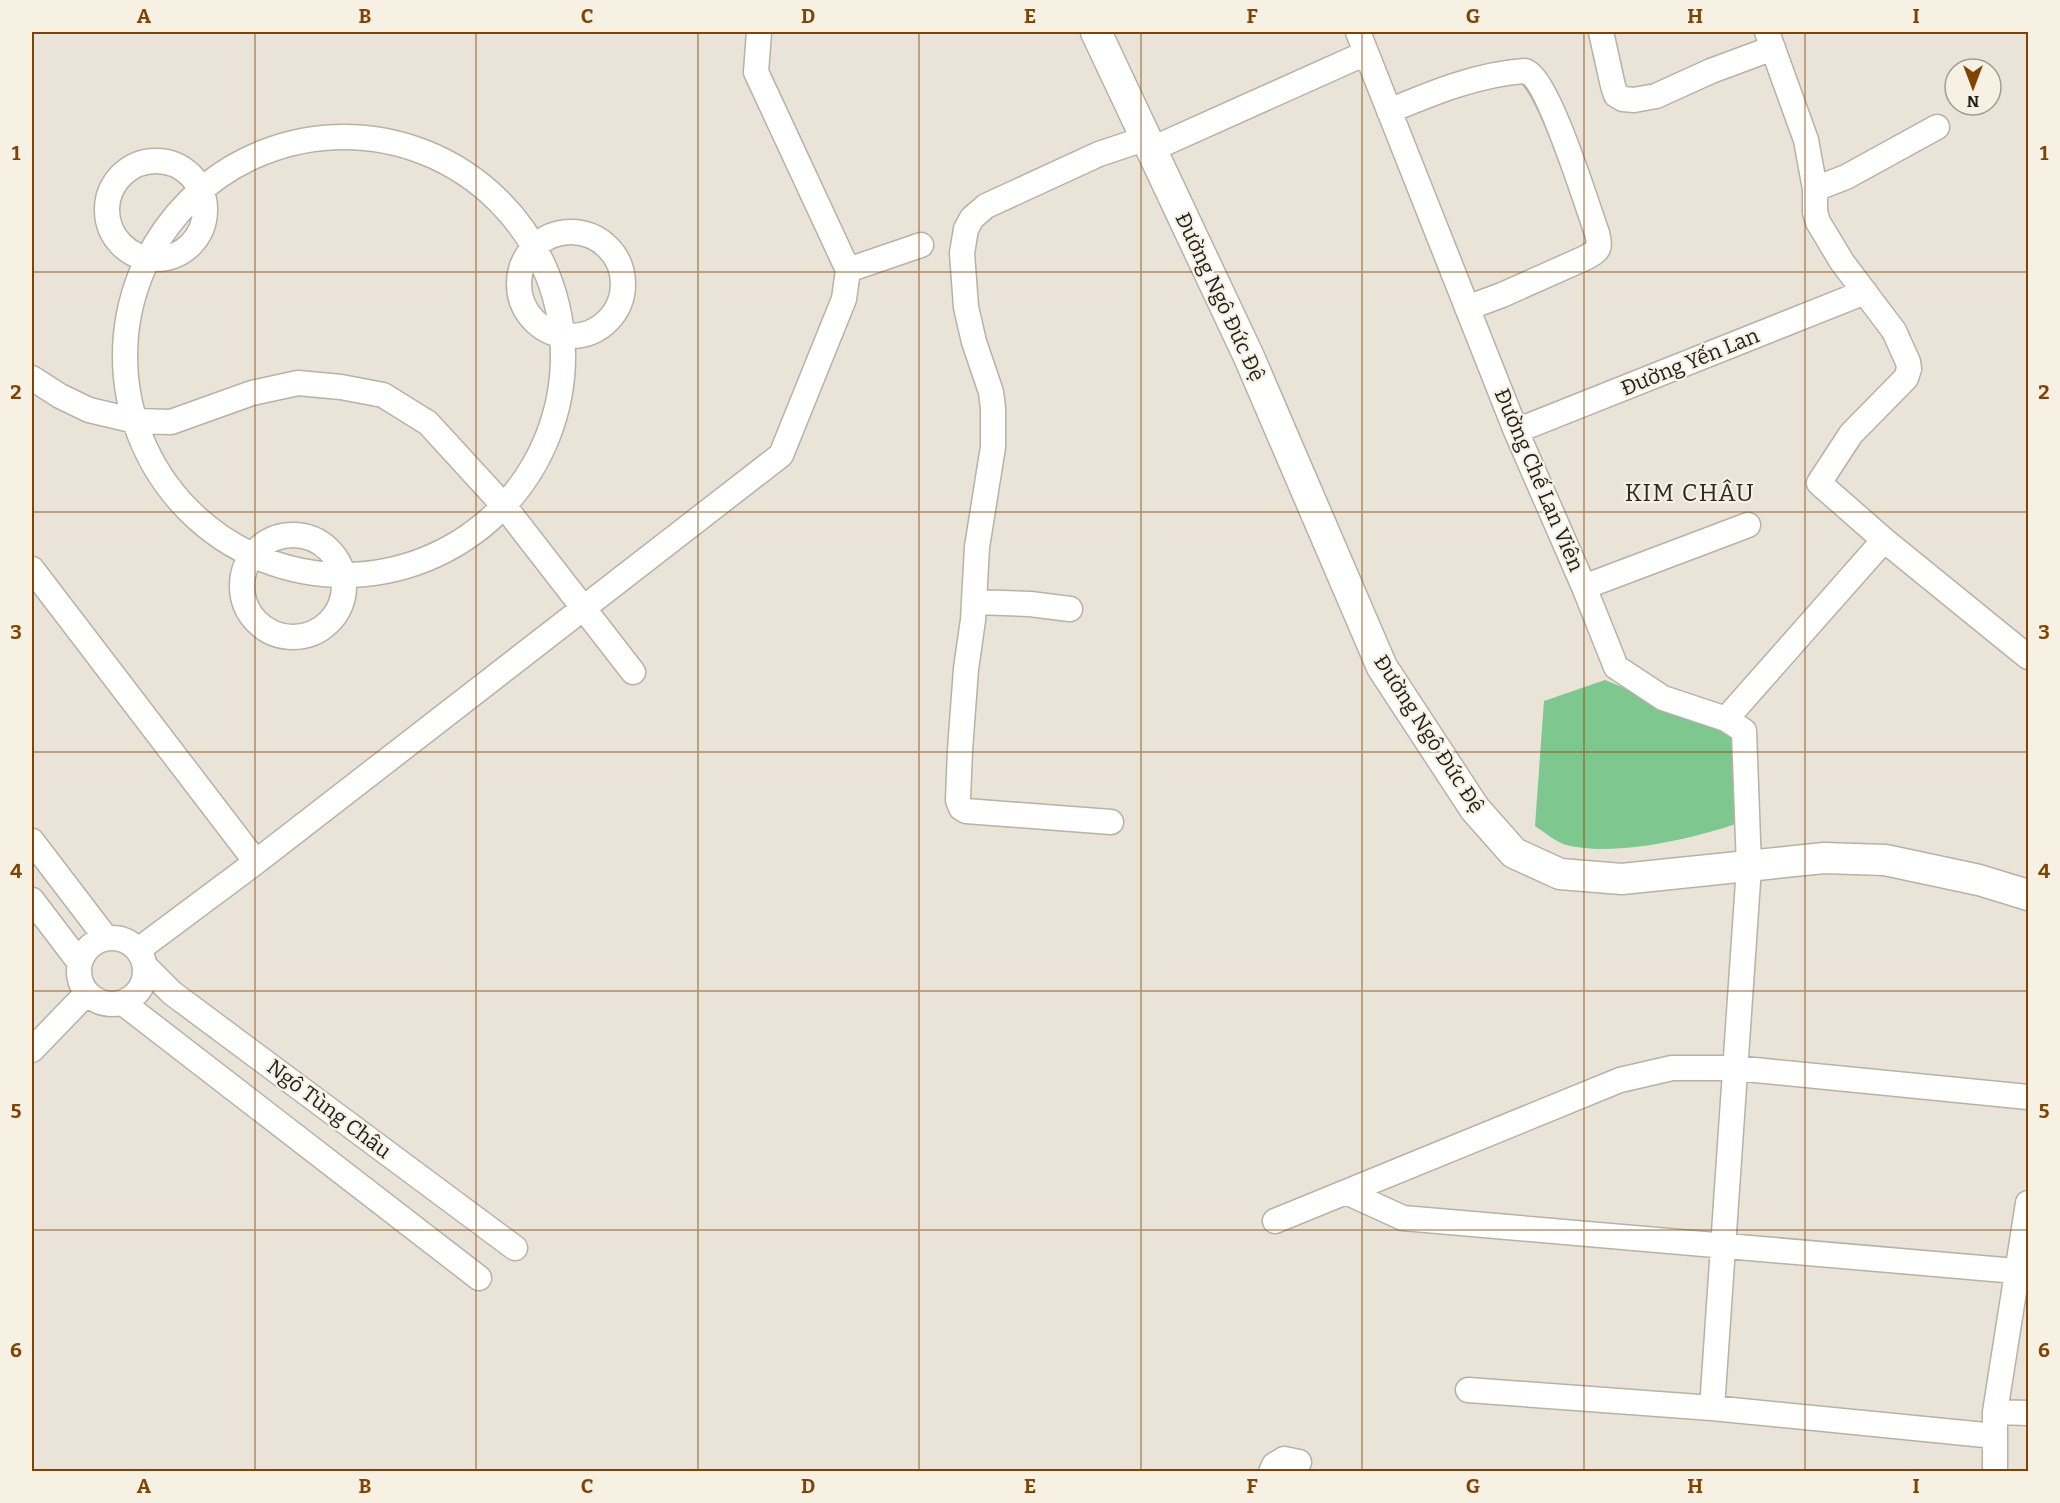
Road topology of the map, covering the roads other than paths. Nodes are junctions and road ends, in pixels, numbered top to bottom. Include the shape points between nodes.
1 (759, 32) edge
2 (1096, 32) edge
3 (1601, 32) edge
4 (1770, 40) edge
5 (1362, 42) edge
6 (1389, 111) junction
7 (1937, 128) dead end
8 (1149, 143) junction
9 (201, 189) junction
10 (1815, 189) junction
11 (538, 245) junction
12 (921, 245) dead end
13 (146, 258) junction
14 (848, 270) junction
15 (1865, 292) junction
16 (1467, 308) junction
17 (563, 335) junction
18 (32, 378) edge
19 (136, 421) junction
20 (1516, 431) junction
21 (505, 507) junction
22 (1748, 525) dead end
23 (1884, 540) junction
24 (250, 558) junction
25 (32, 569) edge
26 (343, 574) junction
27 (1584, 587) junction
28 (974, 602) junction
29 (585, 608) junction
30 (1070, 609) dead end
31 (2028, 657) edge
32 (633, 672) dead end
33 (1726, 719) junction
34 (1112, 822) dead end
35 (32, 841) edge
36 (256, 862) junction
37 (1749, 867) junction
38 (2028, 895) edge
39 (32, 900) edge
40 (105, 938) junction
41 (142, 959) junction
42 (80, 963) junction
43 (87, 993) junction
44 (123, 1003) junction
45 (32, 1050) edge
46 (1735, 1068) junction
47 (2028, 1097) edge
48 (1346, 1192) junction
49 (2028, 1203) edge
50 (1275, 1221) dead end
51 (1723, 1247) junction
52 (515, 1248) dead end
53 (2016, 1271) junction
54 (479, 1278) dead end
55 (1468, 1390) dead end
56 (1712, 1408) junction
57 (1995, 1412) junction
58 (2028, 1413) edge
59 (1995, 1436) junction
60 (1299, 1462) dead end
61 (1271, 1472) edge
62 (1995, 1472) edge

1 - 14 street via 756,72
2 - 8 main road, Đường Ngô Đức Đệ
3 - 4 street via 1616,94 1634,100 1656,96
4 - 10 street via 1804,132
5 - 6 street, Đường Chế Lan Viên
5 - 8 street
6 - 16 street, Đường Chế Lan Viên
6 - 16 street via 1458,85 1525,71 1535,78 1549,103 1597,233 1598,251
7 - 10 street via 1846,177
8 - 28 street via 1098,154 986,206 966,229 962,254 966,307 993,408 993,447 977,547
8 - 37 main road, Đường Ngô Đức Đệ via 1249,357 1382,668 1475,809 1514,853 1560,874 1622,879
9 - 11 street via 255,154 325,135 396,141 462,170
9 - 13 street via 158,237
9 - 13 street via 191,175 161,160 130,168 118,178 110,191 107,222 125,249
10 - 15 street via 1818,222
11 - 17 street
11 - 17 street via 558,234 576,232 592,237 607,246 623,275 623,293 607,322 592,332
12 - 14 street
13 - 19 street via 130,308 124,386
14 - 29 street via 844,299 781,455
15 - 20 street, Đường Yến Lan
15 - 23 street via 1894,331 1909,369 1906,378 1851,434 1819,483
16 - 20 street, Đường Chế Lan Viên
17 - 21 street via 565,358 551,433
18 - 19 street via 89,410
19 - 21 street via 171,422 252,393 298,383 383,395 428,423
19 - 24 street via 151,460 190,513
20 - 27 street, Đường Chế Lan Viên
21 - 26 street via 452,551 391,573
21 - 29 street
22 - 27 street
23 - 31 street
23 - 33 street
24 - 26 street via 266,542 297,534 327,547 338,559
24 - 26 street via 241,583 243,601 251,616 280,636 315,633 329,622 344,592
25 - 36 street
27 - 33 street, Đường Chế Lan Viên via 1616,668 1663,698
28 - 30 street
28 - 34 street via 960,750 961,808
29 - 32 street
29 - 36 street
33 - 37 street, Đường Chế Lan Viên via 1744,731
35 - 40 street
36 - 41 street
37 - 38 main road, Đường Ngô Đức Đệ via 1824,858 1885,860
37 - 46 street
39 - 42 street
40 - 41 street via 127,941
40 - 42 street via 87,949
41 - 44 street via 145,979 141,989
41 - 52 street, Ngô Tùng Châu via 172,993
42 - 43 street via 79,980
43 - 44 street via 101,1003
43 - 45 street
44 - 54 street, Ngô Tùng Châu
46 - 47 street
46 - 48 street via 1672,1068 1620,1080
46 - 51 street
48 - 50 street
48 - 51 street via 1403,1218
49 - 53 street
51 - 53 street
51 - 56 street
53 - 57 street
55 - 56 street
56 - 59 street
57 - 58 street
57 - 59 street
59 - 62 street
60 - 61 street via 1284,1459

